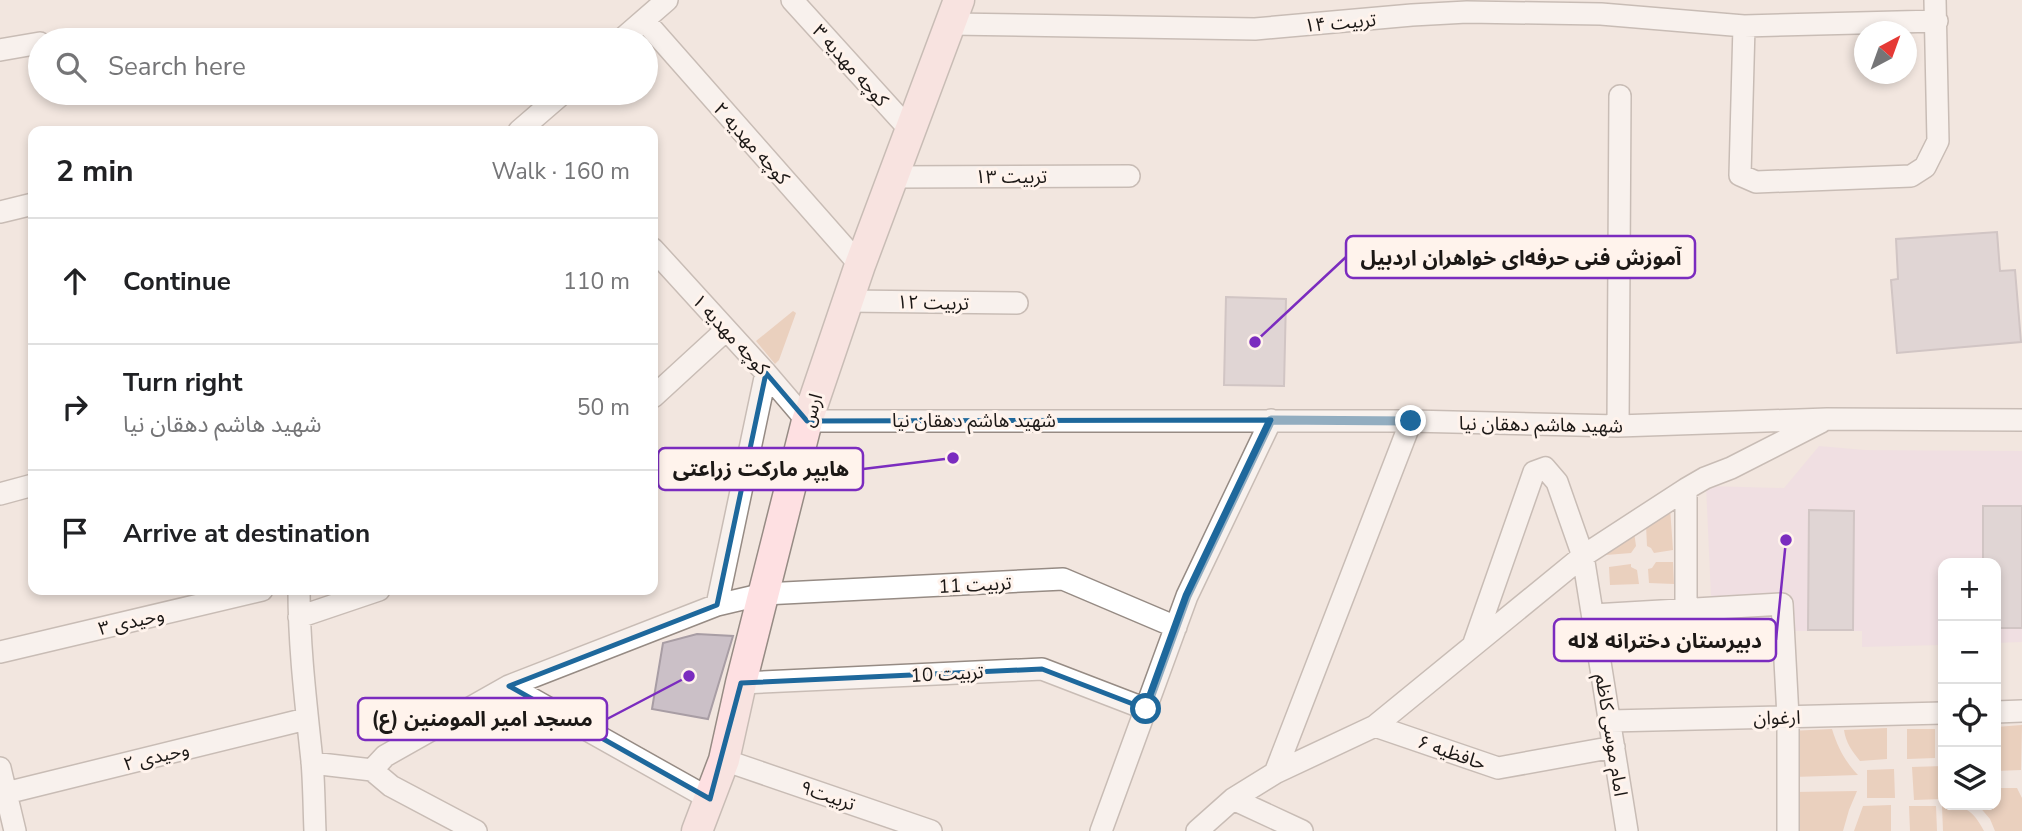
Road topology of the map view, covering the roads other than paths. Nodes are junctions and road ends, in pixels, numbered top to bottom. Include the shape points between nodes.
1 (667, 0) edge
2 (792, 0) edge
3 (1936, 10) edge
4 (956, 12) edge
5 (644, 20) junction
6 (1744, 26) junction
7 (635, 28) edge
8 (651, 28) edge
9 (658, 36) edge
10 (28, 45) edge
11 (0, 50) edge
12 (1620, 96) dead end
13 (553, 105) edge
14 (535, 126) edge
15 (910, 130) junction
16 (1129, 176) dead end
17 (893, 177) junction
18 (28, 205) edge
19 (0, 212) edge
20 (658, 255) edge
21 (860, 265) junction
22 (848, 302) junction
23 (1017, 303) dead end
24 (726, 330) junction
25 (766, 373) junction
26 (658, 392) edge
27 (2018, 417) edge
28 (1827, 419) junction
29 (1271, 420) junction
30 (807, 421) junction
31 (1411, 421) junction
32 (1618, 426) junction
33 (28, 486) edge
34 (1686, 489) junction
35 (0, 494) edge
36 (1583, 556) junction
37 (764, 594) junction
38 (241, 595) edge
39 (299, 595) edge
40 (364, 595) edge
41 (717, 605) junction
42 (1686, 610) junction
43 (1593, 615) junction
44 (299, 617) junction
45 (1176, 627) junction
46 (1474, 646) junction
47 (0, 652) edge
48 (741, 683) junction
49 (509, 686) junction
50 (1146, 709) junction
51 (2022, 711) edge
52 (2001, 712) edge
53 (1938, 713) edge
54 (1788, 717) junction
55 (306, 719) junction
56 (1610, 721) junction
57 (1375, 726) junction
58 (1614, 747) junction
59 (724, 760) junction
60 (312, 763) junction
61 (0, 768) edge
62 (372, 770) junction
63 (1275, 773) junction
64 (6, 793) junction
65 (710, 799) junction
66 (1233, 799) junction
67 (15, 831) edge
68 (315, 831) edge
69 (476, 831) edge
70 (697, 831) edge
71 (931, 831) edge
72 (1101, 831) edge
73 (1197, 831) edge
74 (1302, 831) edge
75 (1627, 831) edge
76 (1788, 831) edge

1 - 5 street
2 - 15 street, کوچه مهدیه ۳
3 - 6 street, تربیت ۱۴
3 - 6 street via 1938,141 1924,167 1911,176 1756,182 1740,175
4 - 6 street, تربیت ۱۴ via 1255,29 1479,12 1601,14
4 - 15 main road, ارس
5 - 7 street
5 - 8 street, کوچه مهدیه ۲
9 - 21 street, کوچه مهدیه ۲
10 - 11 street
12 - 32 street
13 - 14 street
15 - 17 main road, ارس
16 - 17 street, تربیت ۱۳
17 - 21 main road, ارس
18 - 19 street
20 - 24 street, کوچه مهدیه ۱
21 - 22 main road, ارس
22 - 23 street, تربیت ۱۲
22 - 30 main road, ارس
24 - 25 street, کوچه مهدیه ۱
24 - 26 street
25 - 30 street, کوچه مهدیه ۱
25 - 41 street
27 - 28 street, شهید هاشم دهقان نیا
28 - 32 street, شهید هاشم دهقان نیا
28 - 34 street
29 - 30 street, شهید هاشم دهقان نیا
29 - 31 street, شهید هاشم دهقان نیا
29 - 45 street
30 - 37 main road, ارس
31 - 32 street, شهید هاشم دهقان نیا
31 - 63 street
33 - 35 street
34 - 36 street
34 - 42 street
36 - 43 street, امام موسی کاظم
36 - 46 street
36 - 46 street, امام موسی کاظم via 1557,482 1545,468 1534,472
37 - 41 street, تربیت 11
37 - 45 street, تربیت 11 via 1063,579
37 - 48 main road, ارس
38 - 47 street, وحیدی ۳
39 - 44 street
40 - 44 street
41 - 49 street, تربیت 11
42 - 43 street
42 - 54 street via 1782,604
43 - 56 street, امام موسی کاظم
44 - 55 street
45 - 50 street
46 - 57 street
48 - 50 street, تربیت 10 via 1042,669
48 - 59 main road, ارس
49 - 62 street, تربیت 11 via 385,756
49 - 65 street
50 - 72 street
51 - 52 street
53 - 54 street, ارغوان
54 - 56 street, ارغوان
54 - 76 street
55 - 60 street
55 - 64 street, وحیدی ۲
56 - 58 street, امام موسی کاظم
57 - 58 street, حافظیه ۶ via 1498,768
57 - 63 street
58 - 75 street, امام موسی کاظم
59 - 65 main road, ارس
59 - 71 street, تربیت۹
60 - 62 street
60 - 68 street
61 - 64 street
62 - 69 street via 391,786
63 - 66 street
64 - 67 street
65 - 70 main road, ارس
66 - 73 street
66 - 74 street

